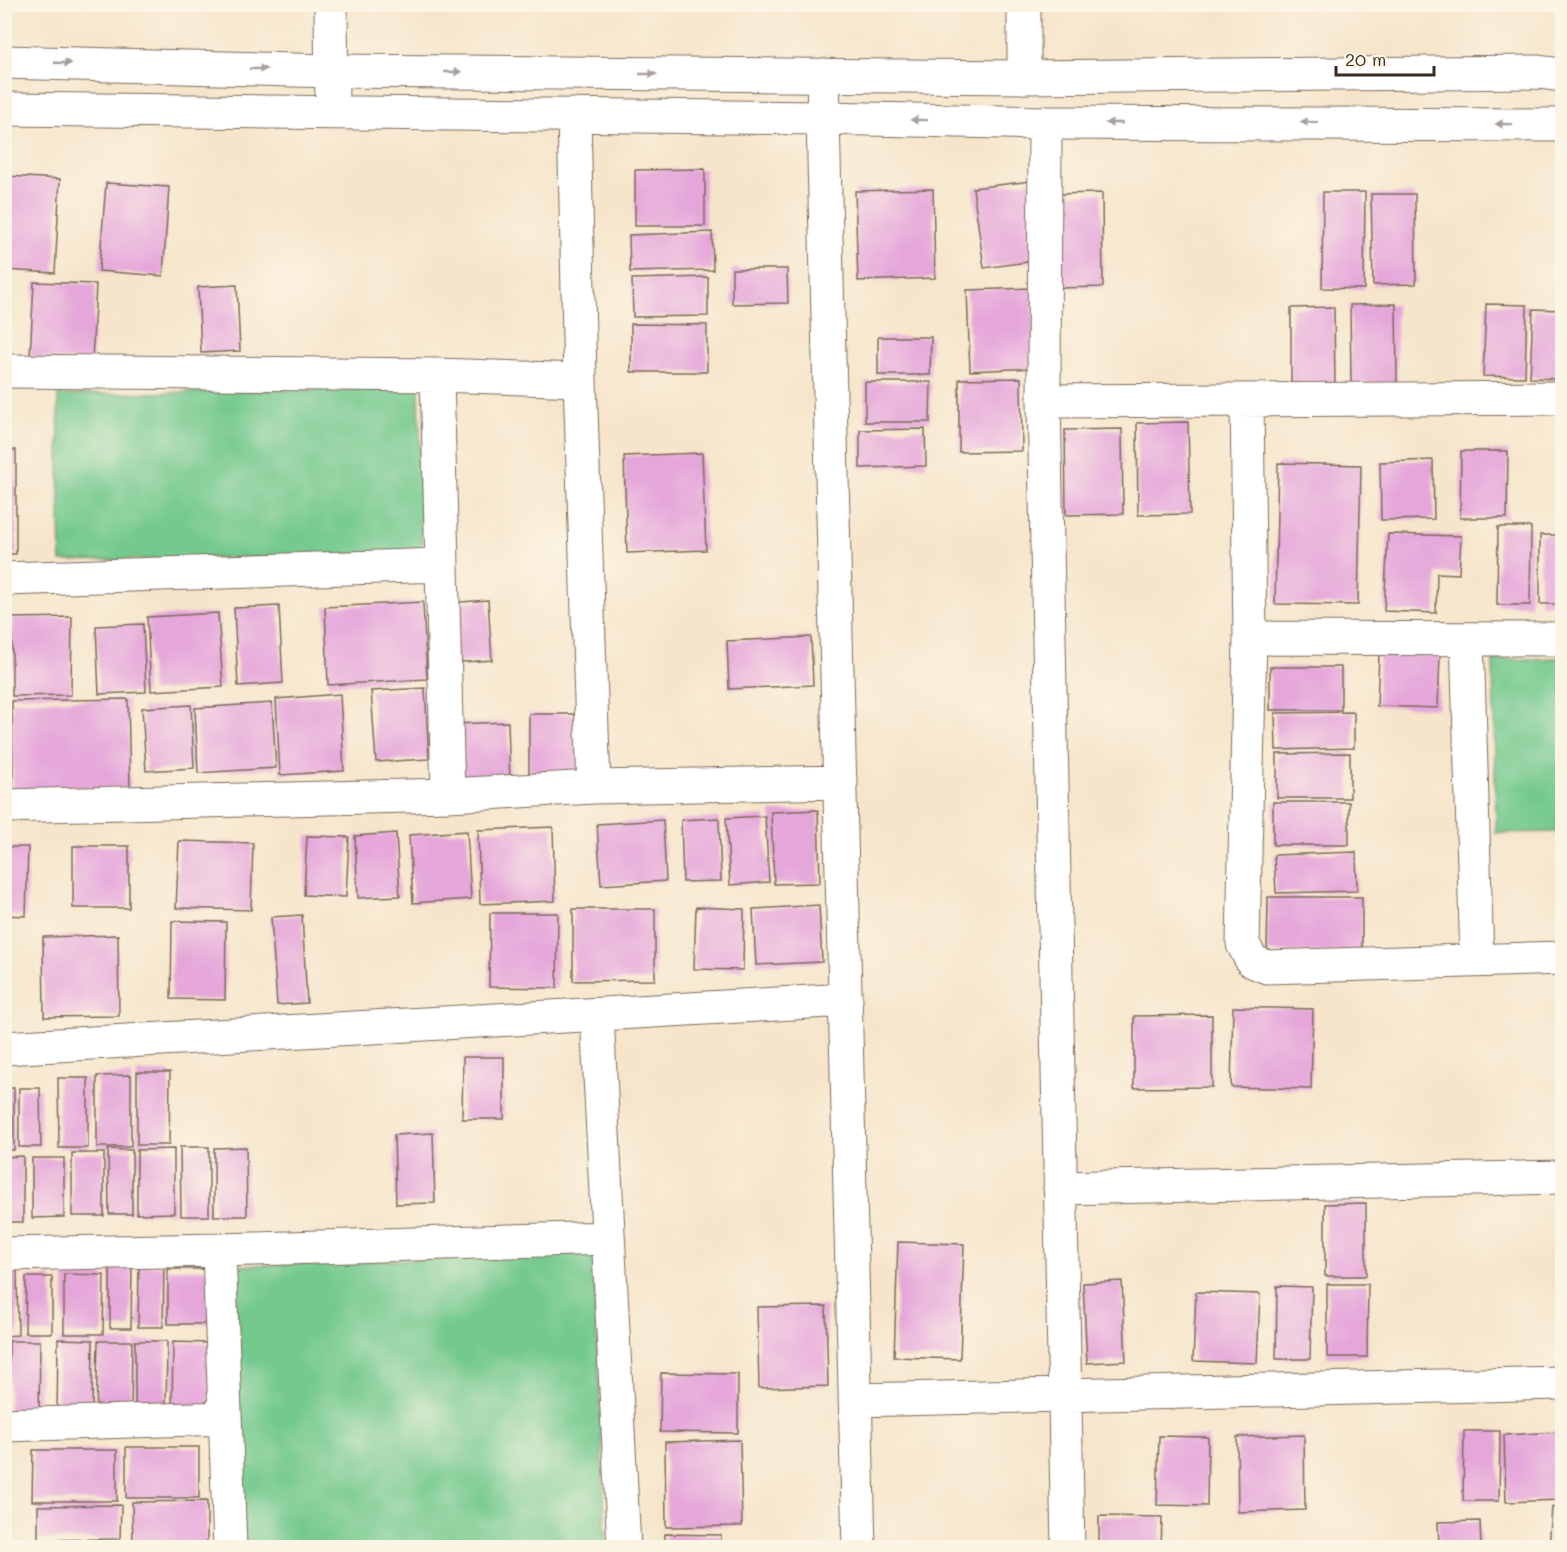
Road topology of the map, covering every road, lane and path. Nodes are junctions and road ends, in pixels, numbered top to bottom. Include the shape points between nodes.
1 (331, 4) edge
2 (1024, 4) edge
3 (4, 62) edge
4 (332, 71) junction
5 (824, 75) junction
6 (1563, 75) edge
7 (1024, 77) junction
8 (4, 109) edge
9 (332, 112) junction
10 (574, 115) junction
11 (823, 118) junction
12 (1045, 123) junction
13 (1563, 125) edge
14 (4, 371) edge
15 (437, 375) junction
16 (580, 380) junction
17 (1563, 398) edge
18 (1248, 400) junction
19 (1044, 401) junction
20 (441, 564) junction
21 (4, 579) edge
22 (1250, 638) junction
23 (1467, 639) junction
24 (1563, 639) edge
25 (841, 782) junction
26 (594, 787) junction
27 (448, 795) junction
28 (4, 806) edge
29 (1563, 958) edge
30 (1477, 960) junction
31 (846, 1000) junction
32 (597, 1014) junction
33 (4, 1048) edge
34 (1563, 1177) edge
35 (1060, 1188) junction
36 (608, 1238) junction
37 (219, 1250) junction
38 (4, 1254) edge
39 (1563, 1383) edge
40 (1065, 1395) junction
41 (855, 1400) junction
42 (225, 1418) junction
43 (4, 1425) edge
44 (230, 1548) edge
45 (624, 1548) edge
46 (859, 1548) edge
47 (1068, 1548) edge

1 - 4 street
2 - 7 street
3 -> 4 street
4 -> 5 street
4 - 9 street
5 - 7 street
5 - 11 street
6 - 7 street via 1538,72
8 - 9 street
9 - 10 street
10 - 11 street
10 - 16 street
12 -> 11 street
11 - 25 street
13 -> 12 street
12 - 19 street
14 - 15 street
15 - 16 street
15 - 20 street
16 - 26 street
17 - 18 street
18 - 19 street
18 - 22 street
19 - 35 street
20 - 21 street
20 - 27 street
22 - 23 street
22 - 30 street via 1244,944 1252,961 1267,967
23 - 24 street
23 - 30 street
25 - 26 street
25 - 31 street
26 - 27 street
27 - 28 street
29 - 30 street
31 - 32 street
31 - 41 street
32 - 33 street
32 - 36 street
34 - 35 street
35 - 40 street
36 - 37 street
36 - 45 street
37 - 38 street
37 - 42 street
39 - 40 street
40 - 41 street
40 - 47 street
41 - 46 street
42 - 43 street
42 - 44 street

